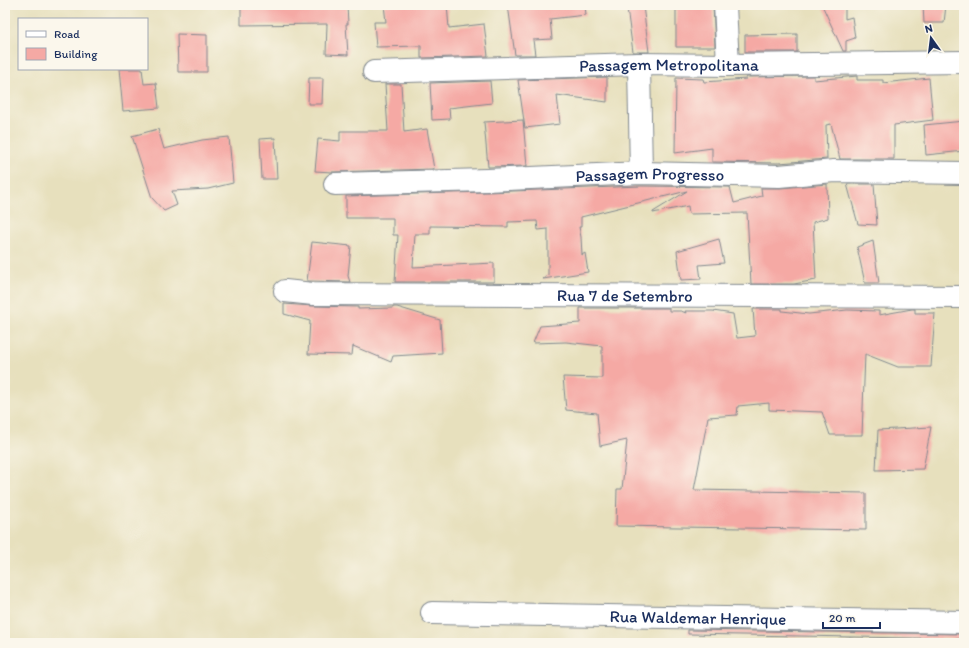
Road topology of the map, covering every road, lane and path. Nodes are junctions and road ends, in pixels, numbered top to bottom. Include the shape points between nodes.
1 (725, 5) edge
2 (964, 62) edge
3 (639, 64) junction
4 (728, 65) junction
5 (374, 72) dead end
6 (641, 173) junction
7 (964, 173) edge
8 (335, 184) dead end
9 (285, 291) dead end
10 (964, 297) edge
11 (432, 613) dead end
12 (964, 622) edge

1 - 4 street
2 - 4 street, Passagem Metropolitana
3 - 4 street, Passagem Metropolitana
3 - 5 street, Passagem Metropolitana
3 - 6 street
6 - 7 street, Passagem Progresso via 779,176 834,171
6 - 8 street, Passagem Progresso
9 - 10 street, Rua 7 de Setembro via 313,294
11 - 12 street, Rua Waldemar Henrique

